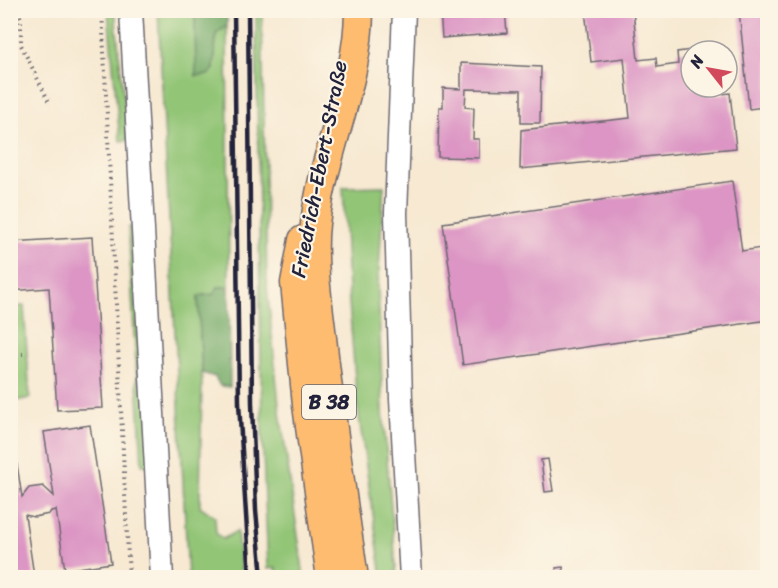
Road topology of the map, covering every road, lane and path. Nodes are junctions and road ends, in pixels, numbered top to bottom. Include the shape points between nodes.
1 (18, 10) edge
2 (102, 10) edge
3 (131, 10) edge
4 (343, 10) edge
5 (358, 10) edge
6 (404, 10) edge
7 (50, 104) dead end
8 (23, 354) dead end
9 (10, 355) edge
10 (129, 578) edge
11 (162, 578) edge
12 (331, 578) edge
13 (354, 578) edge
14 (411, 578) edge

1 - 7 path via 21,45
2 - 10 path
3 - 11 street
4 - 12 main road, Friedrich-Ebert-Straße / B 38 via 341,55 295,283
5 - 13 main road, Friedrich-Ebert-Straße / B 38 via 359,28 349,78 325,166 314,226 328,397
6 - 14 street via 396,213
8 - 9 path

